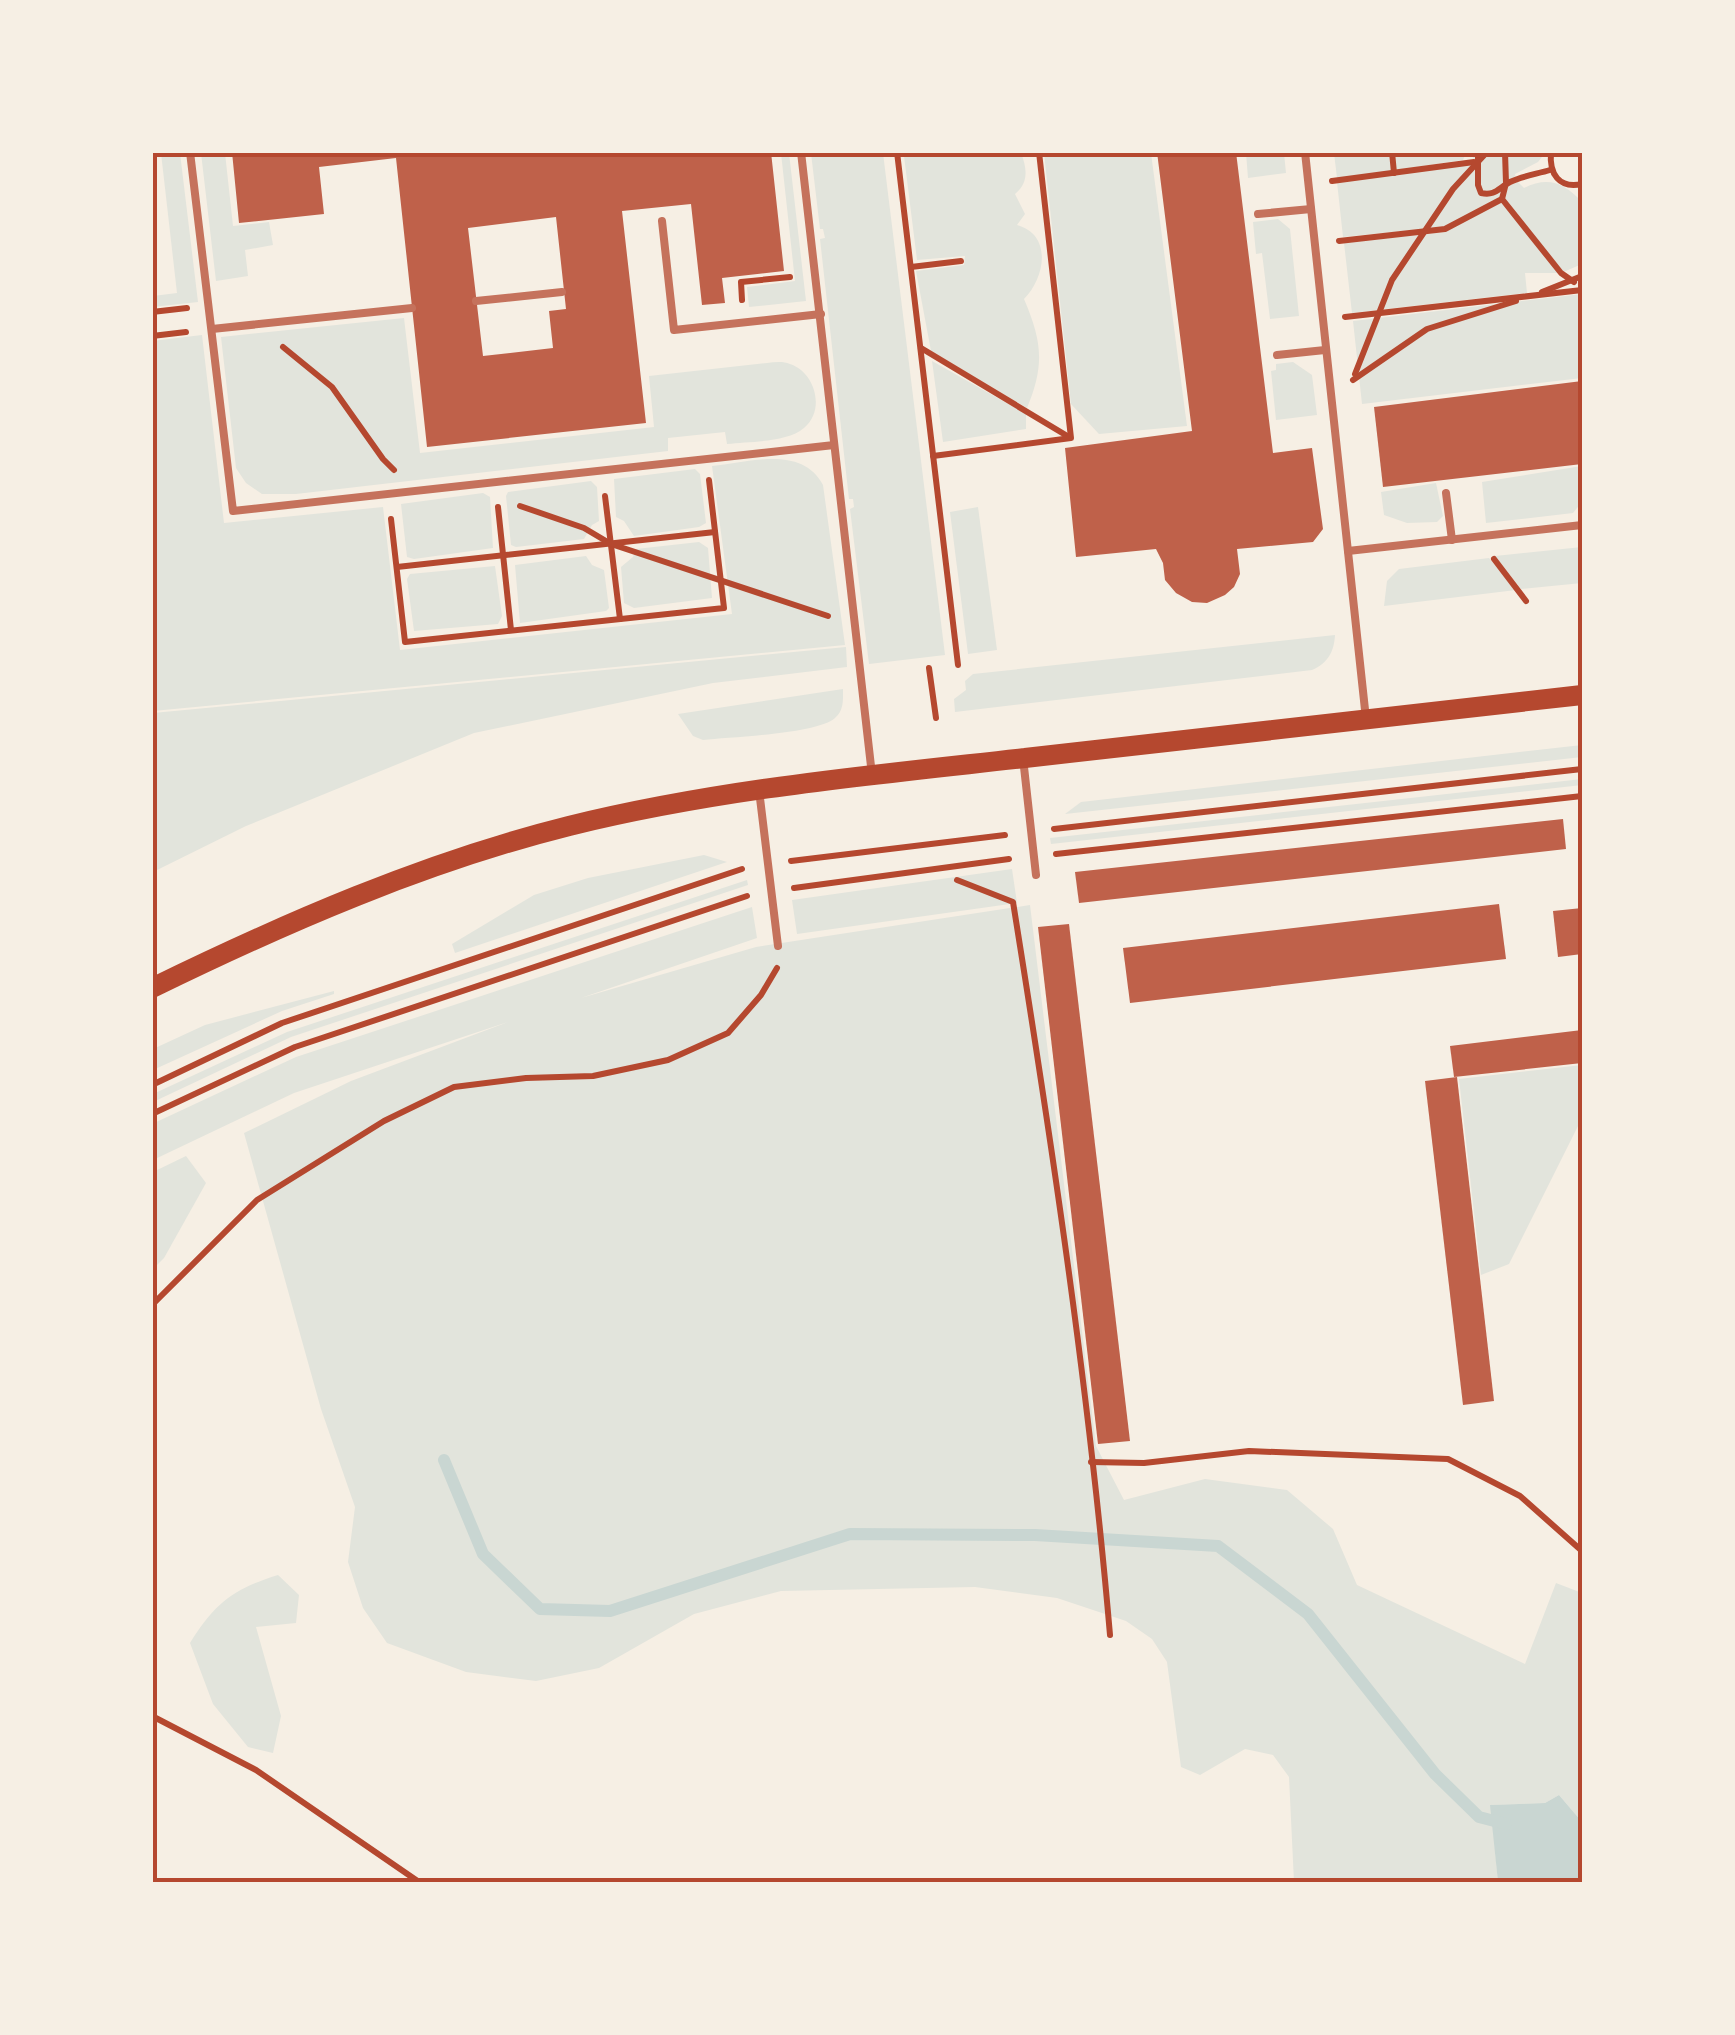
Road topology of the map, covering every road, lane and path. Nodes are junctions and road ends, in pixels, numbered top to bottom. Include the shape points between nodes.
1 (190, 152) edge
2 (801, 152) edge
3 (1039, 152) edge
4 (1305, 152) edge
5 (1392, 152) edge
6 (1478, 152) edge
7 (1487, 152) edge
8 (1505, 152) edge
9 (1550, 152) edge
10 (900, 154) edge
11 (1476, 162) junction
12 (1550, 170) junction
13 (1394, 173) junction
14 (1331, 182) dead end
15 (1506, 183) junction
16 (1582, 184) edge
17 (1502, 199) junction
18 (1310, 209) junction
19 (1258, 214) dead end
20 (662, 221) dead end
21 (1426, 231) junction
22 (1338, 241) dead end
23 (789, 259) dead end
24 (960, 261) dead end
25 (911, 267) junction
26 (1582, 276) edge
27 (1572, 280) junction
28 (1582, 290) edge
29 (562, 292) dead end
30 (1534, 295) junction
31 (476, 301) dead end
32 (412, 308) dead end
33 (821, 314) junction
34 (1378, 314) junction
35 (1322, 320) junction
36 (745, 322) junction
37 (212, 329) junction
38 (920, 347) junction
39 (1326, 350) junction
40 (1278, 354) dead end
41 (1070, 438) junction
42 (834, 445) junction
43 (933, 456) junction
44 (706, 459) junction
45 (602, 471) junction
46 (495, 482) junction
47 (1446, 493) dead end
48 (388, 494) junction
49 (1582, 525) edge
50 (715, 532) junction
51 (1452, 540) junction
52 (611, 544) junction
53 (1348, 552) junction
54 (1490, 554) dead end
55 (503, 556) junction
56 (396, 567) junction
57 (1526, 601) dead end
58 (620, 619) junction
59 (512, 630) junction
60 (958, 665) dead end
61 (930, 668) dead end
62 (1582, 695) edge
63 (936, 718) dead end
64 (1366, 719) junction
65 (1023, 758) junction
66 (1582, 769) edge
67 (872, 775) junction
68 (758, 790) junction
69 (1582, 796) edge
70 (1053, 829) dead end
71 (1005, 834) dead end
72 (1052, 854) dead end
73 (1011, 859) dead end
74 (790, 862) dead end
75 (742, 869) dead end
76 (1036, 875) dead end
77 (957, 880) dead end
78 (790, 888) dead end
79 (750, 895) dead end
80 (778, 946) joint
81 (152, 988) edge
82 (152, 1085) edge
83 (152, 1114) edge
84 (152, 1305) edge
85 (1091, 1462) junction
86 (1582, 1550) edge
87 (1110, 1635) dead end
88 (152, 1716) edge
89 (419, 1882) edge

1 - 37 lane
2 - 33 lane
3 - 41 path
4 - 18 lane
5 - 13 path
6 - 11 path
7 - 11 path
8 - 15 path
9 - 12 path
10 - 25 path
11 - 13 path
11 - 15 path via 1481,193 1500,191
11 - 21 path
12 - 15 path
12 - 16 path via 1566,184
13 - 14 path
15 - 17 path
17 - 21 path via 1444,229
17 - 27 path
18 - 19 lane
18 - 35 lane
20 - 36 lane via 674,330
21 - 22 path
21 - 34 path
23 - 36 path via 791,277 740,282
24 - 25 path
25 - 38 path
26 - 27 path
27 - 28 path
27 - 30 path
28 - 30 path
29 - 31 lane
30 - 34 path
30 - 34 path via 1427,329 1353,380
32 - 37 lane
33 - 36 lane
33 - 42 lane
34 - 35 path
35 - 39 lane
37 - 48 lane via 234,511
38 - 41 path
38 - 43 path
39 - 40 lane
39 - 53 lane
41 - 43 path
42 - 44 lane
42 - 67 lane
43 - 60 path
44 - 45 lane
44 - 50 path
45 - 46 lane
45 - 52 path
46 - 48 lane
46 - 55 path
47 - 51 lane
48 - 56 path
49 - 51 lane
50 - 52 path
50 - 58 path via 724,608
51 - 53 lane
52 - 55 path
52 - 58 path
53 - 64 lane
54 - 57 path
55 - 56 path
55 - 59 path
56 - 59 path via 405,642
58 - 59 path
61 - 63 path
62 - 64 main road
64 - 65 main road
65 - 67 main road
65 - 76 lane
66 - 70 path
67 - 68 main road
68 - 80 lane
68 - 81 main road via 568,826 466,856 298,920
69 - 72 path
71 - 74 path
73 - 78 path
75 - 82 path via 282,1023
77 - 85 path via 1013,902
79 - 83 path via 295,1047
80 - 84 path via 777,968 728,1032 668,1060 593,1076 454,1088 419,1104 257,1200
85 - 86 path via 1248,1451 1448,1459 1520,1496
85 - 87 path
88 - 89 path via 256,1770

